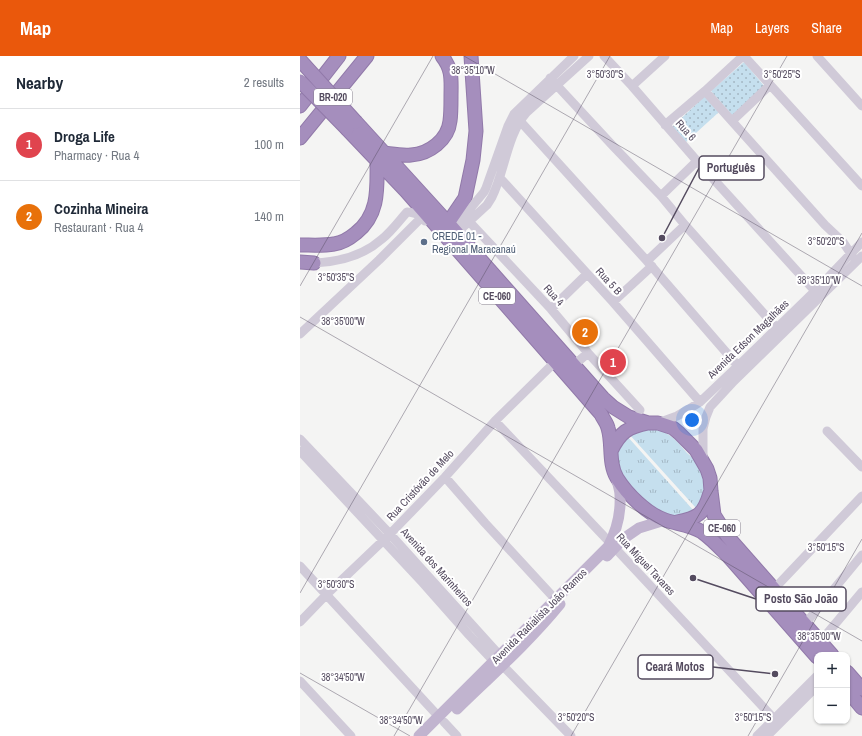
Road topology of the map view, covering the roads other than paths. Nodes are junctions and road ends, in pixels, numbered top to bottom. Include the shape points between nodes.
1 (338, 56) edge
2 (367, 56) edge
3 (442, 56) edge
4 (471, 56) edge
5 (574, 56) edge
6 (589, 56) edge
7 (604, 56) edge
8 (665, 56) edge
9 (744, 56) edge
10 (817, 56) edge
11 (300, 60) edge
12 (550, 78) junction
13 (300, 81) edge
14 (770, 85) junction
15 (557, 86) junction
16 (632, 86) junction
17 (705, 91) junction
18 (300, 106) edge
19 (862, 106) edge
20 (520, 121) junction
21 (732, 121) junction
22 (666, 125) junction
23 (351, 126) junction
24 (300, 138) edge
25 (380, 156) junction
26 (697, 161) junction
27 (500, 178) junction
28 (862, 185) edge
29 (661, 196) junction
30 (420, 216) junction
31 (467, 218) junction
32 (450, 224) junction
33 (685, 225) junction
34 (455, 240) junction
35 (862, 242) edge
36 (300, 245) edge
37 (851, 253) junction
38 (859, 259) edge
39 (300, 262) edge
40 (314, 263) joint
41 (649, 263) junction
42 (587, 274) junction
43 (815, 291) junction
44 (613, 302) junction
45 (551, 309) junction
46 (779, 331) junction
47 (300, 334) edge
48 (588, 353) junction
49 (555, 362) junction
50 (574, 365) junction
51 (738, 366) junction
52 (700, 402) junction
53 (640, 410) dead end
54 (495, 421) junction
55 (653, 423) junction
56 (826, 430) dead end
57 (300, 439) edge
58 (300, 451) edge
59 (611, 452) junction
60 (703, 462) junction
61 (862, 467) edge
62 (445, 477) junction
63 (617, 478) junction
64 (342, 490) junction
65 (711, 491) junction
66 (862, 496) edge
67 (670, 522) junction
68 (390, 534) junction
69 (383, 541) junction
70 (613, 545) junction
71 (862, 555) edge
72 (300, 566) edge
73 (426, 580) junction
74 (774, 589) junction
75 (862, 592) edge
76 (327, 594) junction
77 (556, 600) junction
78 (300, 622) edge
79 (804, 624) junction
80 (476, 628) junction
81 (468, 635) junction
82 (820, 642) junction
83 (829, 652) edge
84 (814, 654) edge
85 (501, 663) junction
86 (850, 675) edge
87 (814, 679) edge
88 (300, 681) edge
89 (815, 688) edge
90 (862, 689) edge
91 (850, 694) edge
92 (862, 708) edge
93 (441, 719) junction
94 (776, 721) junction
95 (351, 736) edge
96 (419, 736) edge
97 (430, 736) edge
98 (457, 736) edge
99 (571, 736) edge
100 (757, 736) edge
101 (767, 736) edge

1 - 18 highway, BR-020
2 - 24 highway, BR-020
3 - 25 highway via 451,75 450,122 446,132 435,146 420,154
4 - 32 highway via 476,131 473,160 465,198
5 - 12 street
6 - 15 street
7 - 16 street, Rua 6
8 - 16 street
9 - 14 street
9 - 17 street
10 - 19 street
11 - 23 highway, CE-060, bridge
12 - 15 street
12 - 31 street via 511,117 486,188 473,204
13 - 23 highway, CE-060, bridge
14 - 21 street
14 - 28 street
15 - 20 street
15 - 29 street
16 - 22 street, Rua 6
17 - 21 street
17 - 22 street
20 - 27 street
20 - 41 street
21 - 37 street
22 - 26 street, Rua 6
23 - 25 highway, CE-060
25 - 32 highway, CE-060
25 - 34 highway, CE-060
25 - 36 highway via 376,200 372,214 364,226 341,242
26 - 29 street
26 - 43 street, Rua 6
27 - 31 street via 491,201
27 - 42 street, Rua 5 B
29 - 33 street
30 - 34 street via 445,243
30 - 40 street via 407,212 377,244 362,252 345,259
30 - 47 street via 379,260
31 - 32 street via 457,224
31 - 34 street
31 - 45 street, Rua 4
32 - 34 highway, CE-060
33 - 41 street
33 - 46 street
34 - 49 highway, CE-060
34 - 50 highway, CE-060
35 - 37 street, Avenida Edson Magalhães
37 - 38 street
37 - 43 street, Avenida Edson Magalhães
38 - 46 street, Avenida Edson Magalhães
39 - 40 highway
41 - 44 street
41 - 51 street
42 - 44 street, Rua 5 B
42 - 45 street
43 - 46 street, Avenida Edson Magalhães
44 - 52 street, Rua 5 B
45 - 48 street, Rua 4
46 - 51 street, Avenida Edson Magalhães
46 - 60 street, Avenida Edson Magalhães via 710,407 703,429
48 - 50 street
48 - 53 street, Rua 4
49 - 54 street, Rua Cristóvão de Melo
49 - 59 highway, CE-060 via 601,414 608,427
50 - 55 highway, CE-060 via 613,407 629,417
51 - 52 street, Avenida Edson Magalhães
52 - 55 street, Avenida Edson Magalhães via 677,416
54 - 62 street, Rua Cristóvão de Melo
54 - 70 street, Rua Miguel Tavares
55 - 59 highway via 635,426 625,431
55 - 60 highway, CE-060 via 673,428 696,450
56 - 61 street
57 - 64 street, Avenida dos Marinheiros
58 - 64 street, Avenida dos Marinheiros
59 - 63 highway, CE-060 via 611,461
60 - 65 highway, CE-060 via 710,478
62 - 68 street, Rua Cristóvão de Melo
62 - 77 street
63 - 67 highway, CE-060 via 640,505 650,513
63 - 70 main road, Avenida Radialista João Ramos via 620,494 619,511
64 - 68 street, Avenida dos Marinheiros
64 - 69 street, Avenida dos Marinheiros
65 - 67 highway via 706,505 699,514 693,518
65 - 74 highway, CE-060 via 714,515 721,527
66 - 74 street
67 - 70 main road, Avenida Radialista João Ramos via 639,528
67 - 84 highway, CE-060 via 691,527 714,542
68 - 69 street, Rua Cristóvão de Melo
68 - 73 street, Avenida dos Marinheiros
69 - 73 street, Avenida dos Marinheiros
69 - 76 street, Rua Cristóvão de Melo
70 - 77 main road, Avenida Radialista João Ramos
70 - 85 main road, Avenida Radialista João Ramos via 551,616
70 - 94 street, Rua Miguel Tavares
71 - 79 street
72 - 76 street
73 - 80 street, Avenida dos Marinheiros
73 - 81 street, Avenida dos Marinheiros
74 - 79 highway, CE-060
75 - 82 street
76 - 78 street, Rua Cristóvão de Melo
76 - 93 street
77 - 85 main road, Avenida Radialista João Ramos
79 - 82 highway, CE-060
80 - 81 street
80 - 85 street, Avenida dos Marinheiros
81 - 85 street, Avenida dos Marinheiros
82 - 83 highway, CE-060
85 - 93 main road, Avenida Radialista João Ramos
85 - 99 street
86 - 90 highway
87 - 94 street
88 - 95 street
89 - 94 street
91 - 92 highway
93 - 96 main road, Avenida Radialista João Ramos
93 - 97 main road, Avenida Radialista João Ramos
93 - 98 street
94 - 100 street
94 - 101 street

